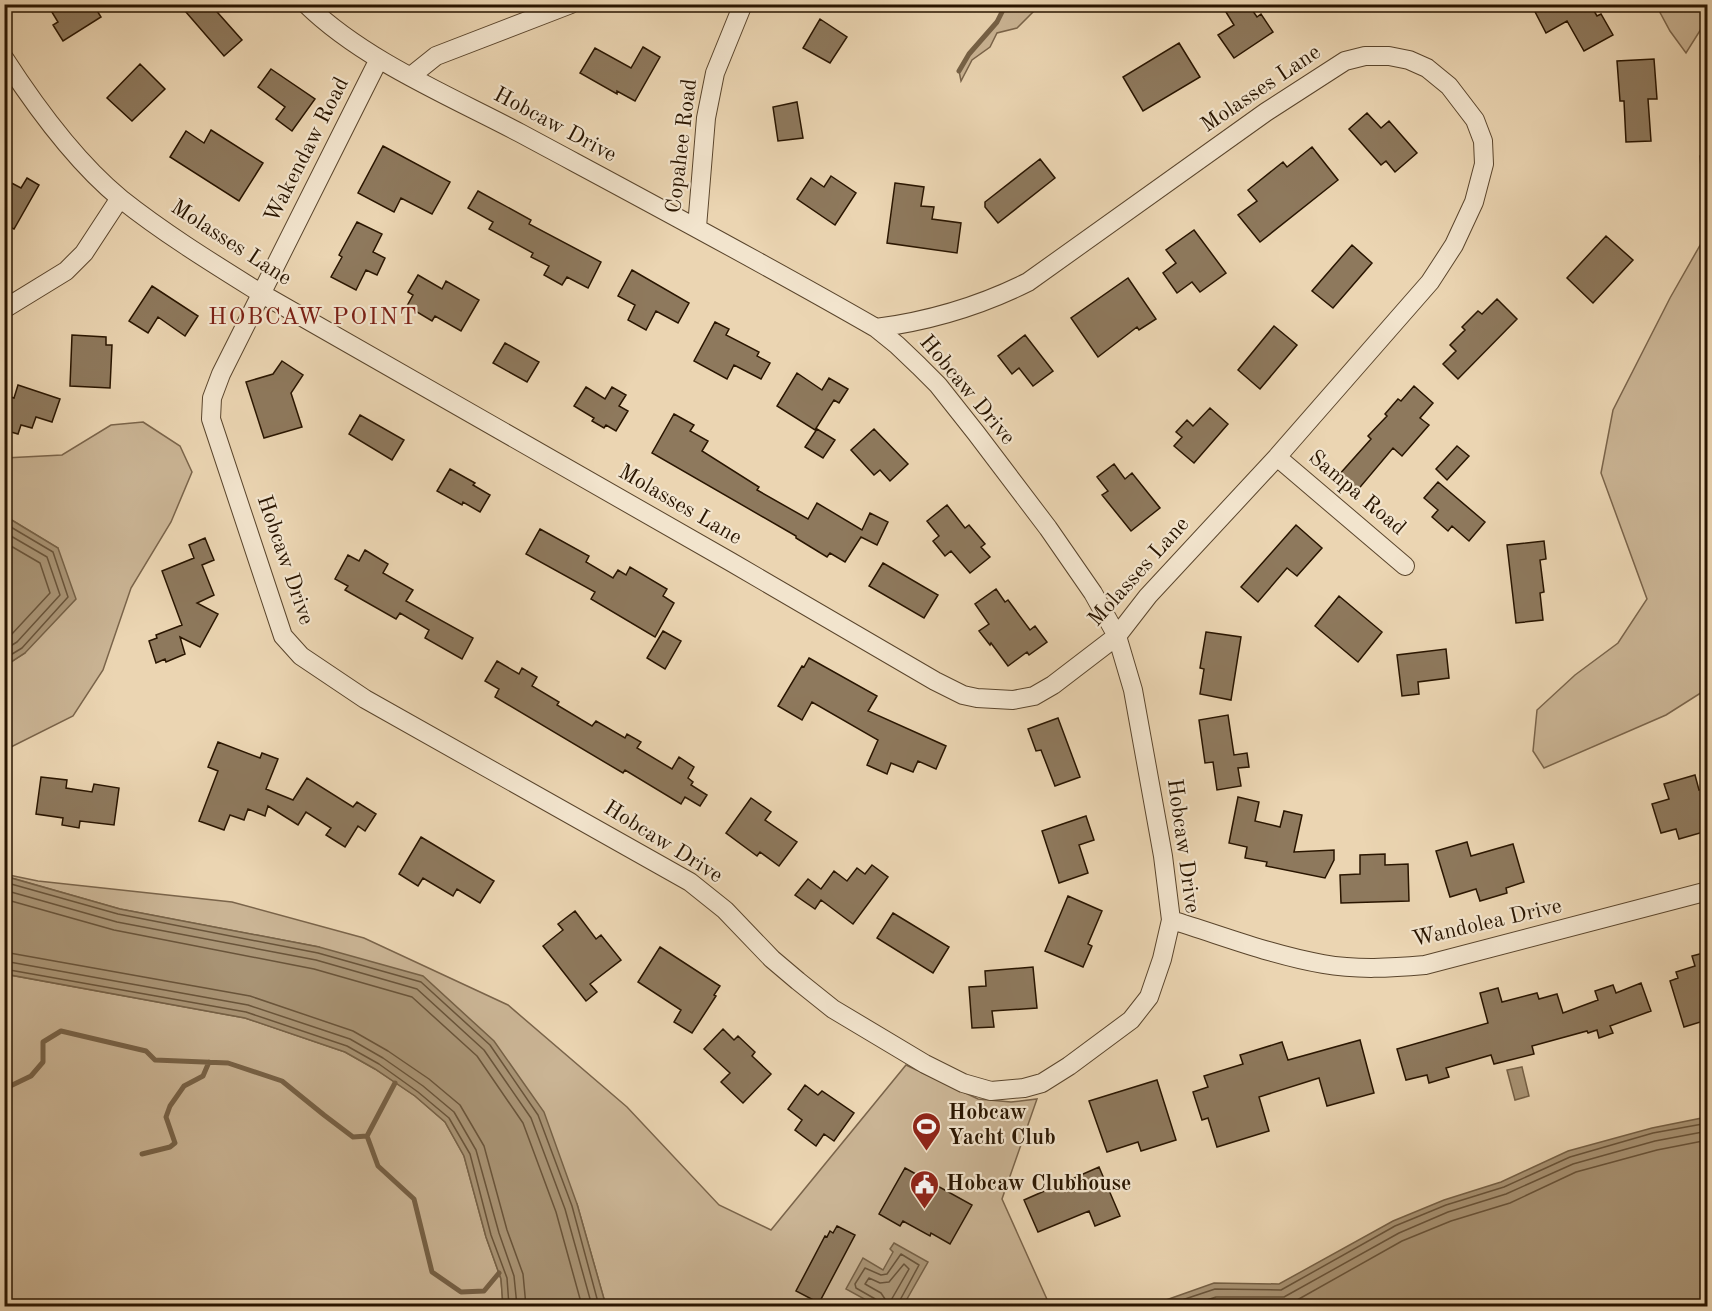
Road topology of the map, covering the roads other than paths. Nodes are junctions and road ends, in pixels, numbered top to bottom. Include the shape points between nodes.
1 (306, 4) edge
2 (571, 4) edge
3 (743, 4) edge
4 (4, 58) edge
5 (379, 59) junction
6 (411, 76) junction
7 (120, 198) junction
8 (697, 227) junction
9 (262, 294) junction
10 (4, 309) edge
11 (876, 328) junction
12 (1277, 457) junction
13 (1405, 566) dead end
14 (1118, 636) junction
15 (1707, 891) edge
16 (1171, 920) junction

1 - 5 street, Hobcaw Drive
2 - 6 street via 436,56
3 - 8 street, Copahee Road via 715,73 706,118
4 - 7 street, Molasses Lane via 72,150
5 - 6 street, Hobcaw Drive
5 - 9 street, Wakendaw Road
6 - 8 street, Hobcaw Drive
7 - 9 street, Molasses Lane
7 - 10 street via 84,253 66,271
8 - 11 street, Hobcaw Drive
9 - 14 street, Molasses Lane via 963,694 1013,700 1034,696
9 - 16 street, Hobcaw Drive via 221,374 212,398 211,419 283,636 301,657 324,673 690,882 725,910 772,959 833,1009 912,1058 963,1083 991,1091 1042,1083 1131,1020 1149,998
11 - 12 street, Molasses Lane via 953,312 1028,282 1266,112 1345,61 1365,56 1409,60 1427,68 1449,86 1475,120 1483,141 1480,184 1454,245 1430,282
11 - 14 street, Hobcaw Drive via 926,373 976,433 1052,533
12 - 13 street, Sampa Road
12 - 14 street, Molasses Lane via 1170,571
14 - 16 street, Hobcaw Drive via 1133,690 1156,812
15 - 16 street, Wandolea Drive via 1425,965 1380,968 1324,964

